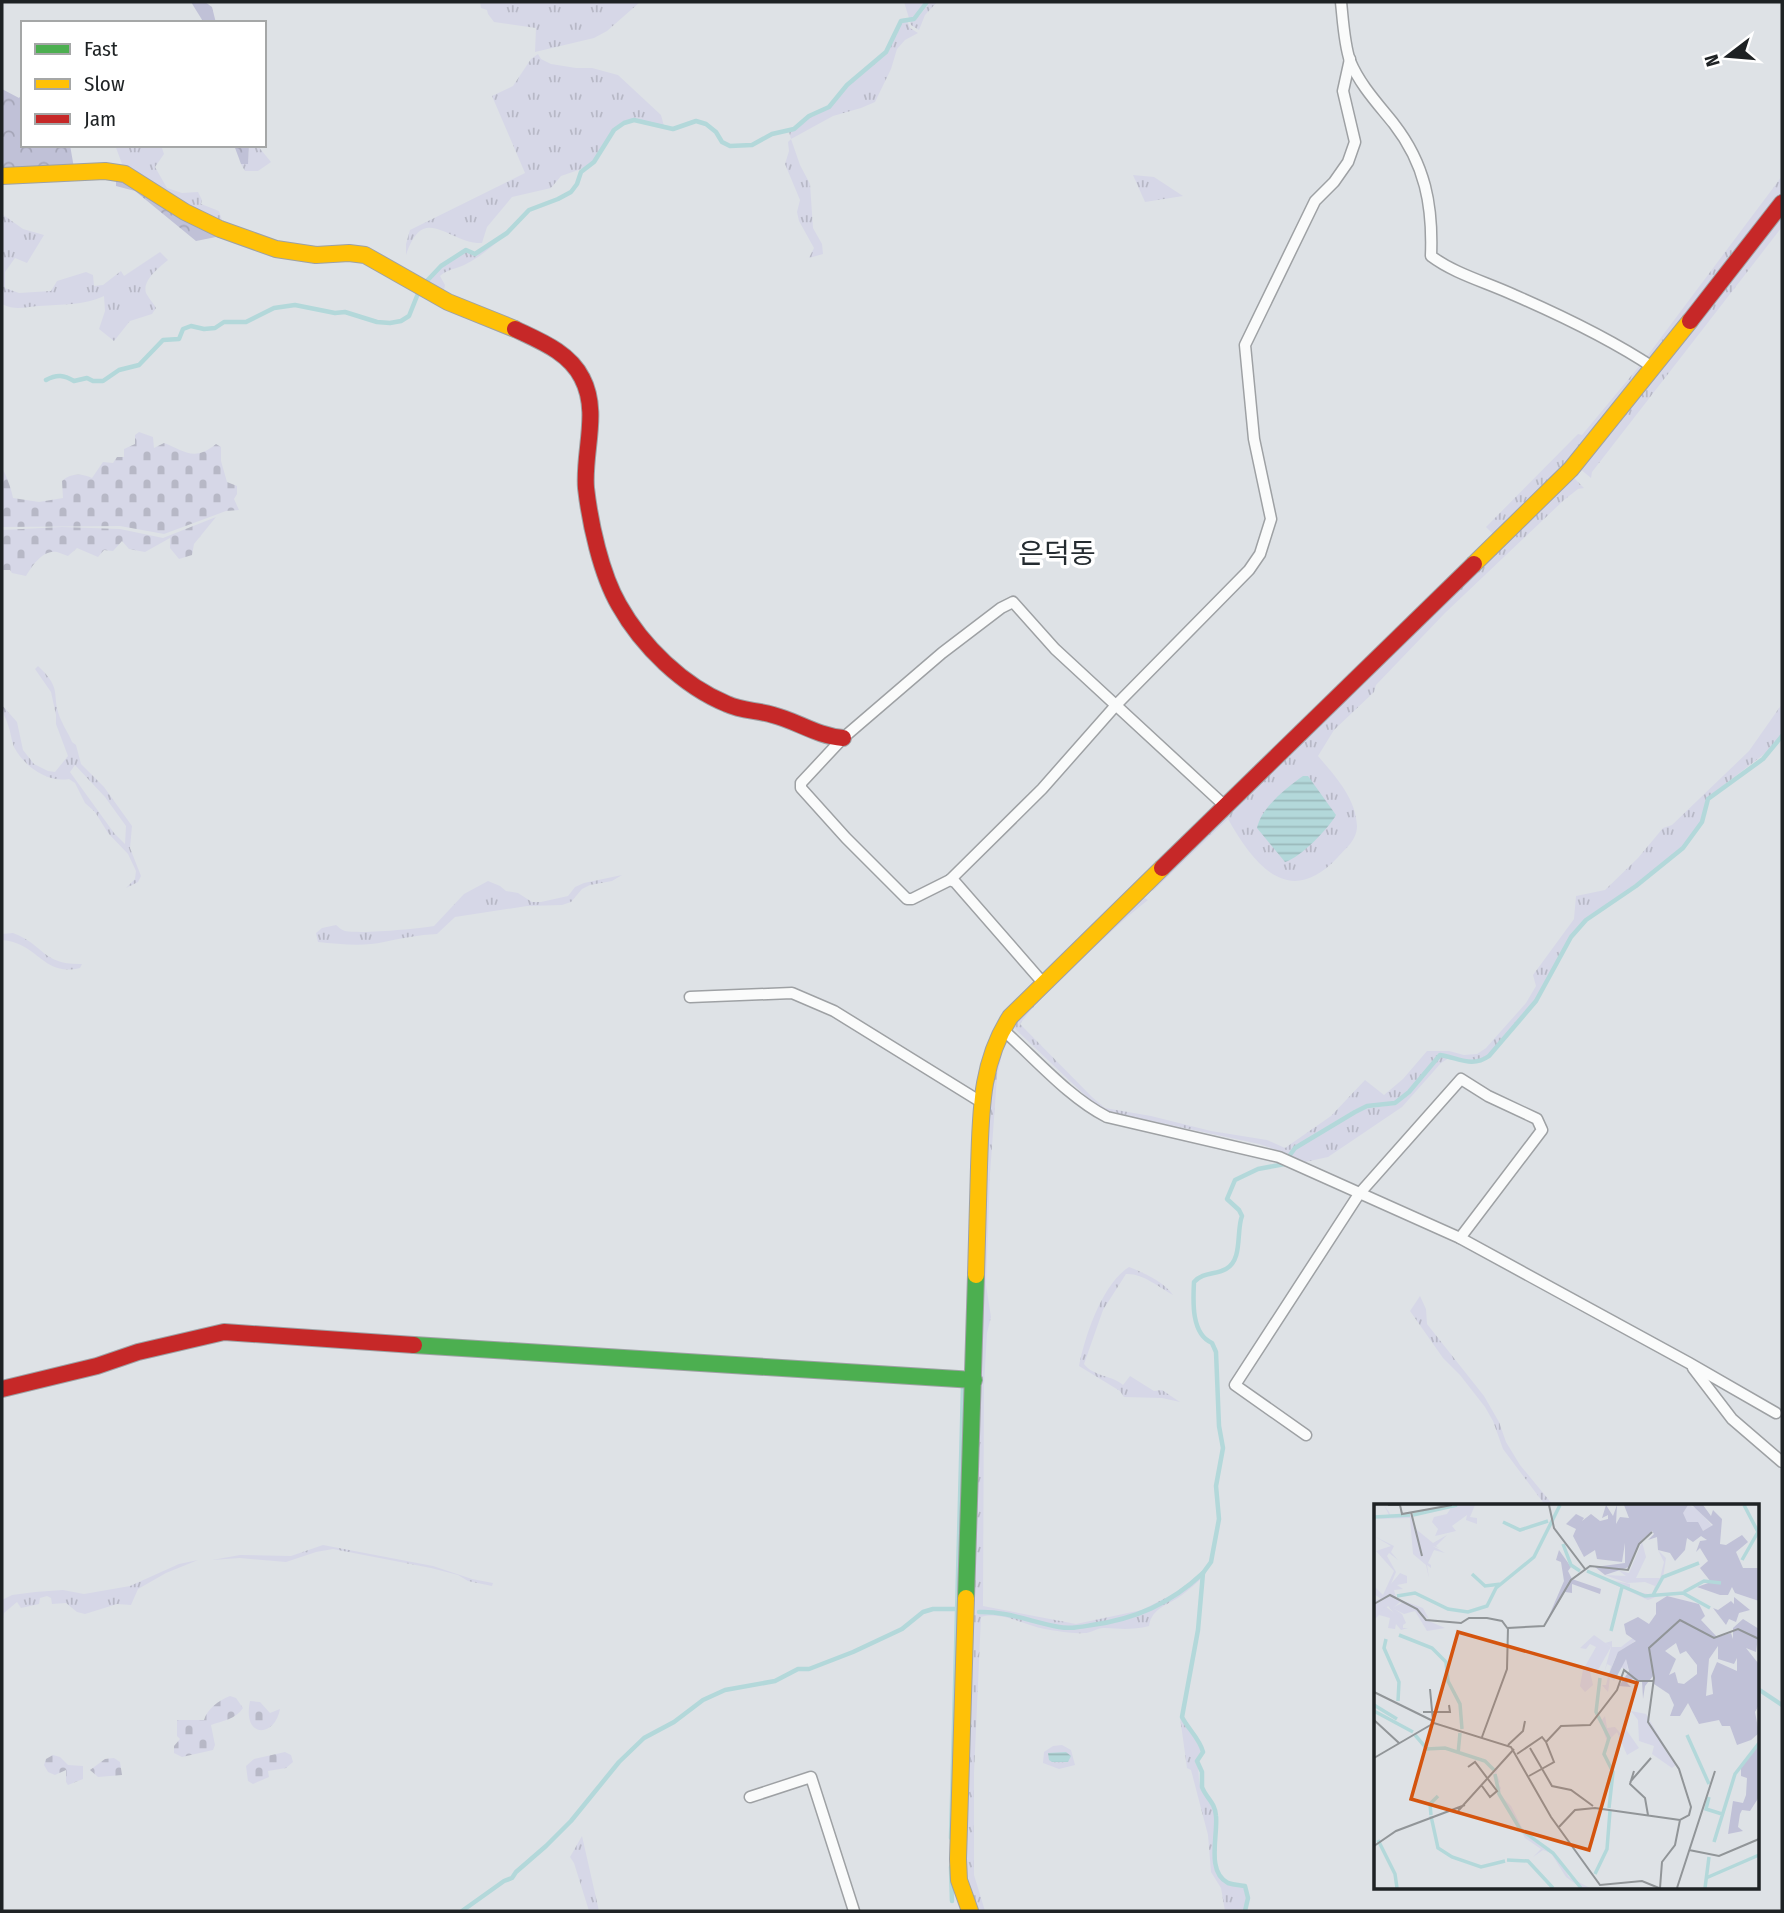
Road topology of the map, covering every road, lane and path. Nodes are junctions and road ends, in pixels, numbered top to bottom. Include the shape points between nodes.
1 (1340, 2) edge
2 (1350, 59) junction
3 (2, 176) edge
4 (1782, 204) edge
5 (1654, 368) junction
6 (1117, 704) junction
7 (844, 738) junction
8 (1225, 806) junction
9 (950, 880) junction
10 (1044, 984) junction
11 (690, 997) dead end
12 (1002, 1028) junction
13 (981, 1102) junction
14 (1359, 1194) junction
15 (1460, 1238) junction
16 (1689, 1363) junction
17 (974, 1380) junction
18 (2, 1389) edge
19 (1776, 1413) dead end
20 (1306, 1435) dead end
21 (1782, 1462) edge
22 (750, 1797) dead end
23 (854, 1911) edge
24 (969, 1911) edge

1 - 2 street
2 - 5 street via 1374,100 1412,148 1422,171 1432,229 1431,256 1447,268 1518,296
2 - 6 street via 1343,91 1355,142 1348,162 1315,201 1245,345 1254,439 1271,520 1268,534 1249,570
3 - 7 street via 125,174 185,212 276,249 365,255 439,297 562,355 574,365 591,401 586,486 607,575 623,612 651,649 716,698 813,733
4 - 5 street
5 - 8 street via 1571,469
6 - 7 street via 1055,649 1013,602 942,653
6 - 8 street
6 - 9 street via 1042,789
7 - 9 street via 801,788 907,900
8 - 10 street
9 - 10 street
10 - 12 street
11 - 13 street via 792,993 834,1011
12 - 13 street via 985,1067
12 - 14 street via 1107,1117 1279,1157
13 - 17 street
14 - 15 street
14 - 15 street via 1461,1079 1537,1119 1542,1130
14 - 20 street via 1235,1385
15 - 16 street
16 - 19 street
16 - 21 street via 1732,1419
17 - 18 street via 224,1332
17 - 24 street via 958,1872
22 - 23 street via 811,1777

